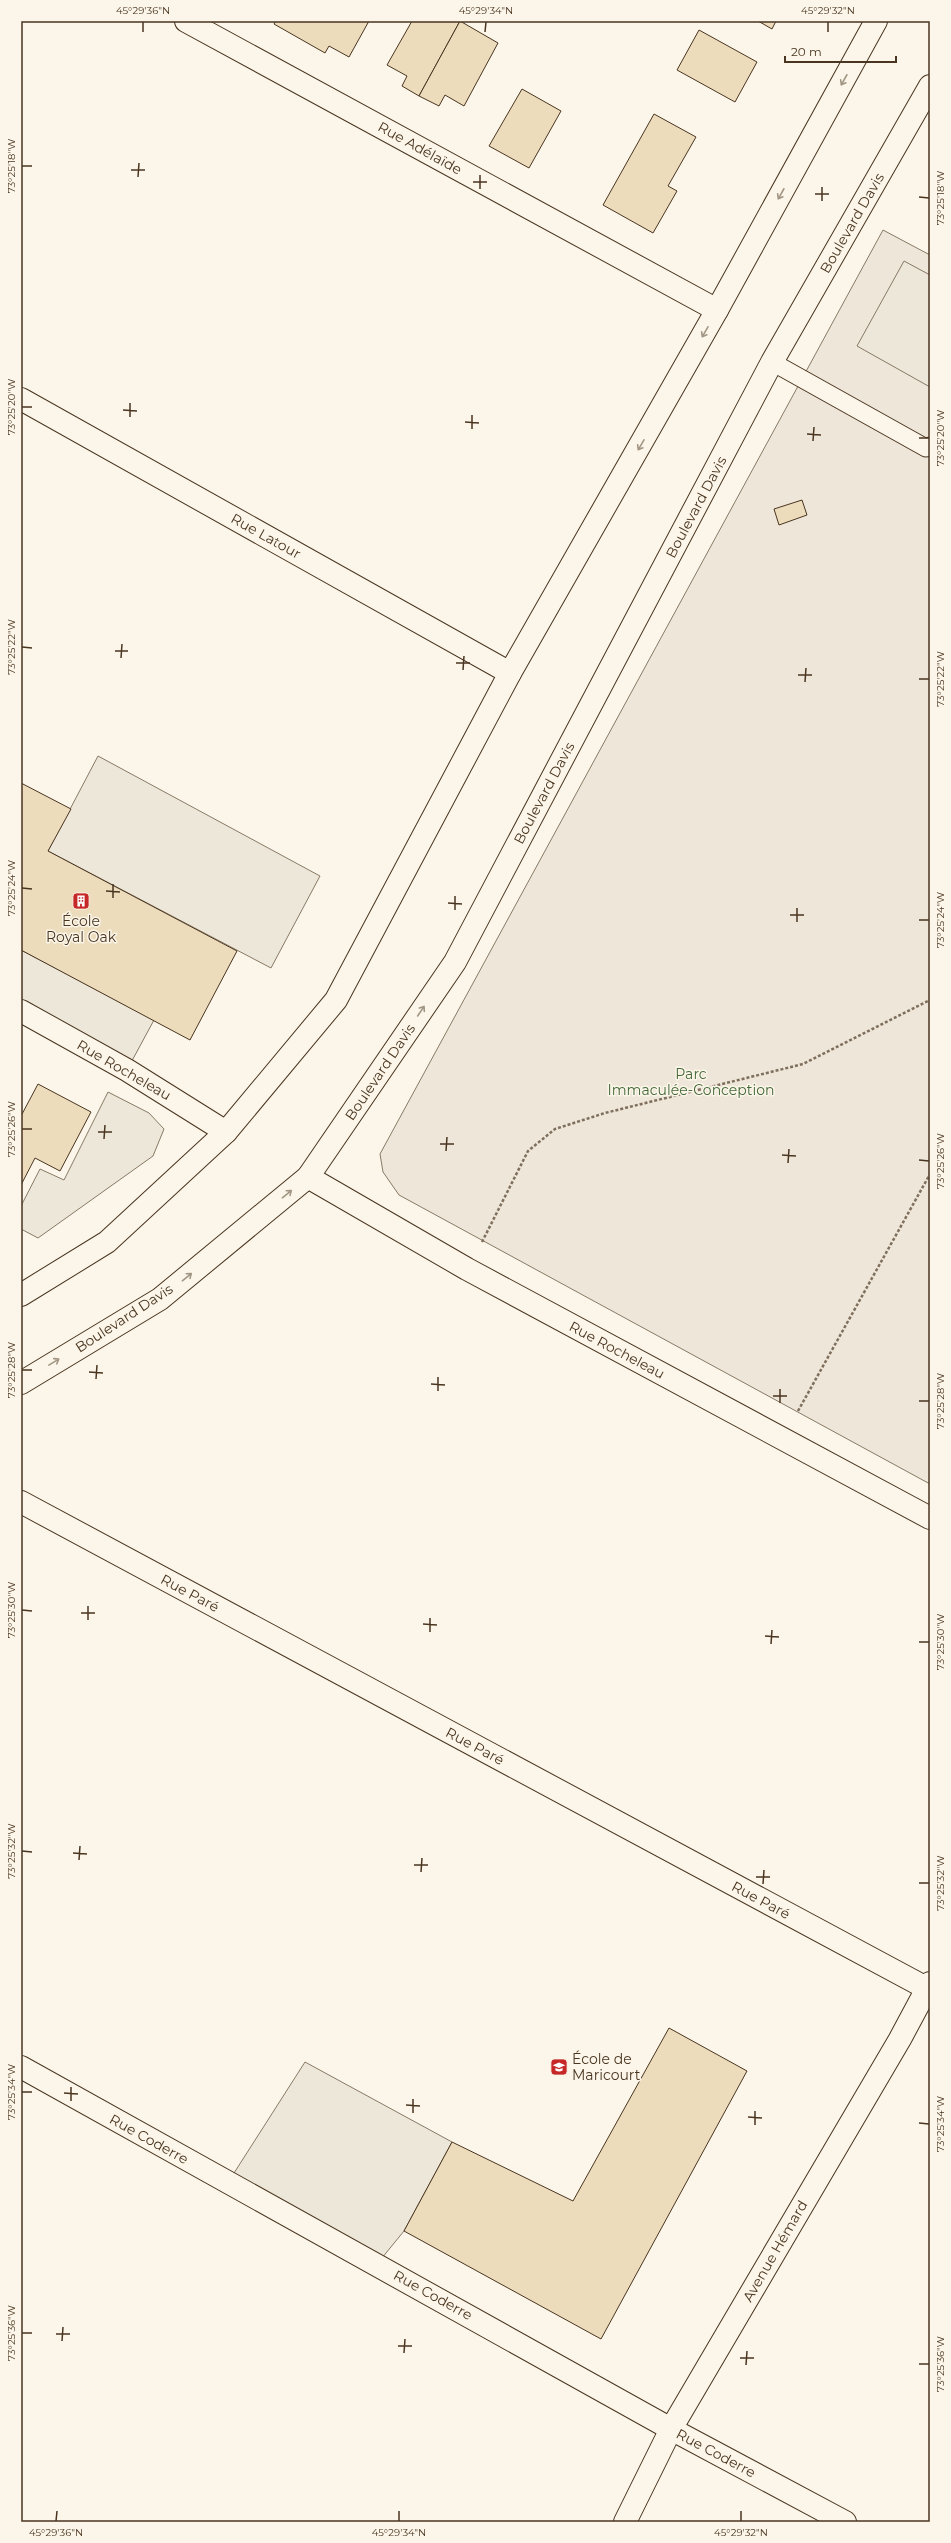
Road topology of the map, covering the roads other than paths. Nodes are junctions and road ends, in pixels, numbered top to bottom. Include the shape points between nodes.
1 (186, 21) edge
2 (876, 21) edge
3 (930, 86) edge
4 (717, 310) junction
5 (772, 362) junction
6 (21, 399) edge
7 (930, 446) edge
8 (510, 673) junction
9 (21, 1011) edge
10 (226, 1132) junction
11 (308, 1177) junction
12 (21, 1295) edge
13 (21, 1383) edge
14 (21, 1502) edge
15 (930, 1518) edge
16 (929, 1988) edge
17 (21, 2067) edge
18 (671, 2429) junction
19 (625, 2522) edge
20 (845, 2522) edge

1 - 4 street, Rue Adélaïde
2 -> 4 street
3 - 5 street, Boulevard Davis
4 -> 8 street
5 - 7 lane via 926,448
11 -> 5 street, Boulevard Davis via 455,962
6 - 8 street, Rue Latour
8 - 10 street via 336,1000
9 - 10 street, Rue Rocheleau via 127,1070
10 - 12 street via 107,1242
13 -> 11 street, Boulevard Davis via 160,1298
11 - 15 street, Rue Rocheleau via 467,1269
14 - 16 street, Rue Paré
16 - 18 street, Avenue Hémard
17 - 18 street, Rue Coderre
18 - 19 street, Avenue Hémard
18 - 20 street, Rue Coderre

